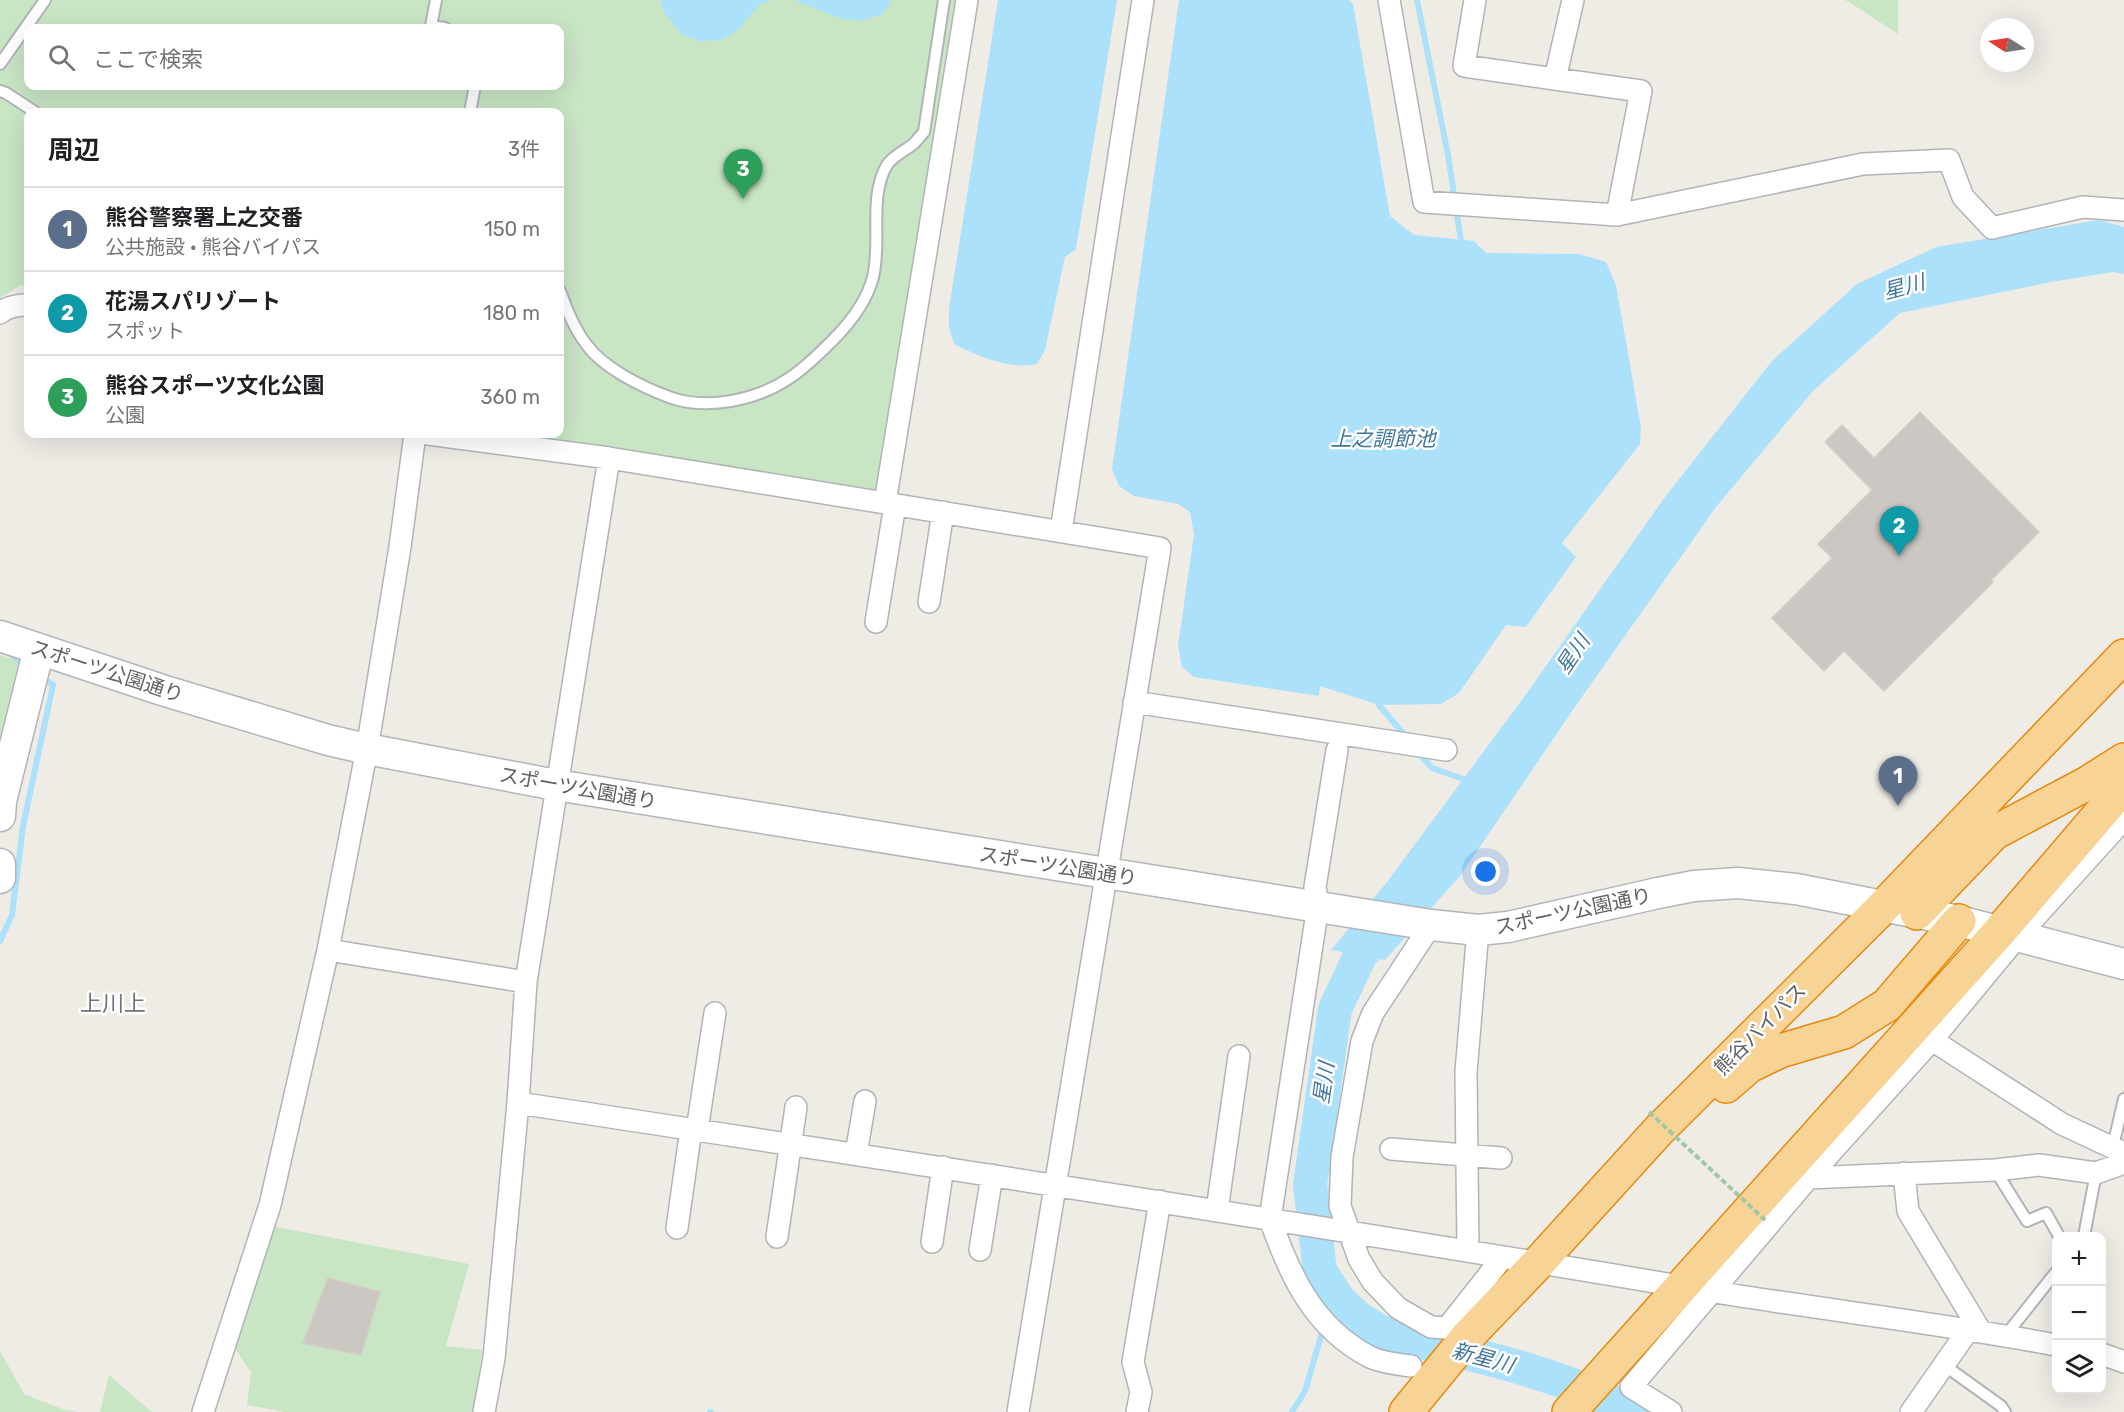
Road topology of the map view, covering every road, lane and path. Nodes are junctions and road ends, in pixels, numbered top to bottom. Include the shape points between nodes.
1 (45, 0) edge
2 (436, 0) edge
3 (944, 0) edge
4 (967, 0) edge
5 (1143, 0) edge
6 (1389, 0) edge
7 (1475, 0) edge
8 (1573, 0) edge
9 (28, 24) edge
10 (430, 24) edge
11 (24, 30) edge
12 (0, 64) edge
13 (1555, 79) junction
14 (474, 90) edge
15 (0, 91) edge
16 (29, 108) edge
17 (471, 108) edge
18 (2124, 210) edge
19 (1617, 215) junction
20 (564, 302) edge
21 (24, 305) edge
22 (0, 313) edge
23 (414, 438) edge
24 (458, 438) edge
25 (609, 458) junction
26 (890, 504) junction
27 (943, 512) junction
28 (1061, 531) junction
29 (929, 602) dead end
30 (876, 622) dead end
31 (0, 636) edge
32 (39, 649) junction
33 (2124, 656) edge
34 (1134, 702) junction
35 (367, 749) junction
36 (1337, 750) dead end
37 (1446, 750) dead end
38 (2124, 760) edge
39 (556, 785) junction
40 (2124, 786) edge
41 (0, 816) edge
42 (2124, 819) edge
43 (0, 864) edge
44 (1107, 874) junction
45 (0, 878) edge
46 (1884, 906) junction
47 (1325, 907) junction
48 (1917, 913) junction
49 (1959, 921) junction
50 (1431, 925) junction
51 (1478, 930) junction
52 (2009, 934) junction
53 (328, 950) junction
54 (2124, 964) edge
55 (526, 982) junction
56 (715, 1013) dead end
57 (1932, 1040) junction
58 (1239, 1056) dead end
59 (2124, 1099) edge
60 (864, 1101) dead end
61 (518, 1103) junction
62 (796, 1107) dead end
63 (1649, 1112) dead end
64 (694, 1130) junction
65 (791, 1144) junction
66 (1645, 1146) junction
67 (1391, 1149) dead end
68 (856, 1154) junction
69 (2120, 1154) edge
70 (1467, 1155) junction
71 (1501, 1158) dead end
72 (943, 1167) junction
73 (1995, 1170) junction
74 (1904, 1173) junction
75 (2096, 1173) junction
76 (992, 1175) junction
77 (1808, 1178) junction
78 (1055, 1185) junction
79 (1160, 1201) junction
80 (1217, 1210) junction
81 (1270, 1219) junction
82 (1765, 1220) dead end
83 (677, 1228) dead end
84 (2057, 1232) edge
85 (2085, 1232) edge
86 (1348, 1233) junction
87 (777, 1237) dead end
88 (932, 1242) dead end
89 (980, 1250) dead end
90 (1468, 1251) junction
91 (1503, 1257) junction
92 (1539, 1262) junction
93 (2052, 1280) edge
94 (1681, 1286) junction
95 (1713, 1291) junction
96 (1975, 1330) junction
97 (2006, 1335) junction
98 (2052, 1344) edge
99 (2106, 1355) edge
100 (2124, 1362) edge
101 (1944, 1365) junction
102 (1422, 1371) junction
103 (203, 1412) edge
104 (484, 1412) edge
105 (1018, 1412) edge
106 (1137, 1412) edge
107 (1406, 1412) edge
108 (1569, 1412) edge
109 (1671, 1412) edge
110 (1911, 1412) edge
111 (2005, 1412) edge

1 - 9 lane
2 - 10 lane
3 - 20 lane via 924,132 887,164 876,196 873,278 858,311 817,357 790,378 743,398 704,403 674,398 622,375 587,346
4 - 26 street
5 - 28 street
6 - 19 street via 1424,202
7 - 13 street via 1464,66
8 - 13 street
11 - 12 lane
13 - 19 street via 1641,91
14 - 17 lane
15 - 16 lane
18 - 19 street via 2083,207 1992,228 1964,197 1949,160 1863,164
21 - 22 street
23 - 35 street
24 - 25 street
25 - 26 street
25 - 39 street
26 - 27 street
26 - 30 street
27 - 28 street
27 - 29 street
28 - 34 street via 1160,549
31 - 32 street, スポーツ公園通り
32 - 35 street, スポーツ公園通り via 271,723
32 - 41 street
33 - 46 highway, 熊谷バイパス
34 - 37 street
34 - 44 street
35 - 39 street, スポーツ公園通り
35 - 53 street
36 - 47 street via 1315,887
38 - 48 highway via 1994,833
39 - 44 street, スポーツ公園通り
39 - 55 street
40 - 52 highway
42 - 52 street
43 - 45 street
44 - 47 street, スポーツ公園通り
44 - 78 street
46 - 48 street, スポーツ公園通り
46 - 51 street, スポーツ公園通り via 1796,889 1738,883 1694,886 1509,927
46 - 66 highway, 熊谷バイパス
47 - 50 street, スポーツ公園通り
47 - 81 street
48 - 49 street, スポーツ公園通り
49 - 52 street, スポーツ公園通り
49 - 66 highway via 1887,1005 1844,1032 1780,1051 1749,1066 1668,1141
50 - 51 street, スポーツ公園通り
50 - 86 street via 1373,1013 1362,1041 1342,1157 1340,1206
51 - 70 street via 1466,1072
52 - 54 street, スポーツ公園通り
52 - 57 street
52 - 94 highway
53 - 55 street
53 - 103 street via 270,1206
55 - 61 street
56 - 64 street
57 - 69 street via 2062,1124
57 - 77 street
58 - 80 street
59 - 69 lane
60 - 68 street
61 - 64 street
61 - 104 street via 494,1358
62 - 65 street
63 - 82 path, bridge
64 - 65 street
64 - 83 street
65 - 68 street
65 - 87 street
66 - 92 highway, 熊谷バイパス
67 - 70 street
68 - 72 street
69 - 75 street
70 - 71 street
70 - 90 street
72 - 76 street
72 - 88 street
73 - 74 street
73 - 75 street via 2039,1165
73 - 84 lane via 2027,1221 2046,1213
74 - 77 street
74 - 96 street via 1908,1211
75 - 85 lane
76 - 78 street
76 - 89 street
77 - 95 street
78 - 79 street
78 - 105 street
79 - 80 street
79 - 106 street via 1133,1362 1141,1392
80 - 81 street
81 - 86 street
81 - 102 street via 1284,1261 1313,1310 1336,1335 1372,1358
86 - 90 street
86 - 91 street via 1373,1282 1398,1308 1431,1327 1447,1328
90 - 91 street
91 - 92 street
92 - 94 street
92 - 102 highway, 熊谷バイパス via 1469,1335
93 - 97 lane
94 - 95 street
94 - 108 highway
95 - 96 street
95 - 109 street via 1631,1387
96 - 97 street
96 - 101 street
97 - 98 street
99 - 100 street
101 - 110 street
101 - 111 lane
102 - 107 highway, 熊谷バイパス

